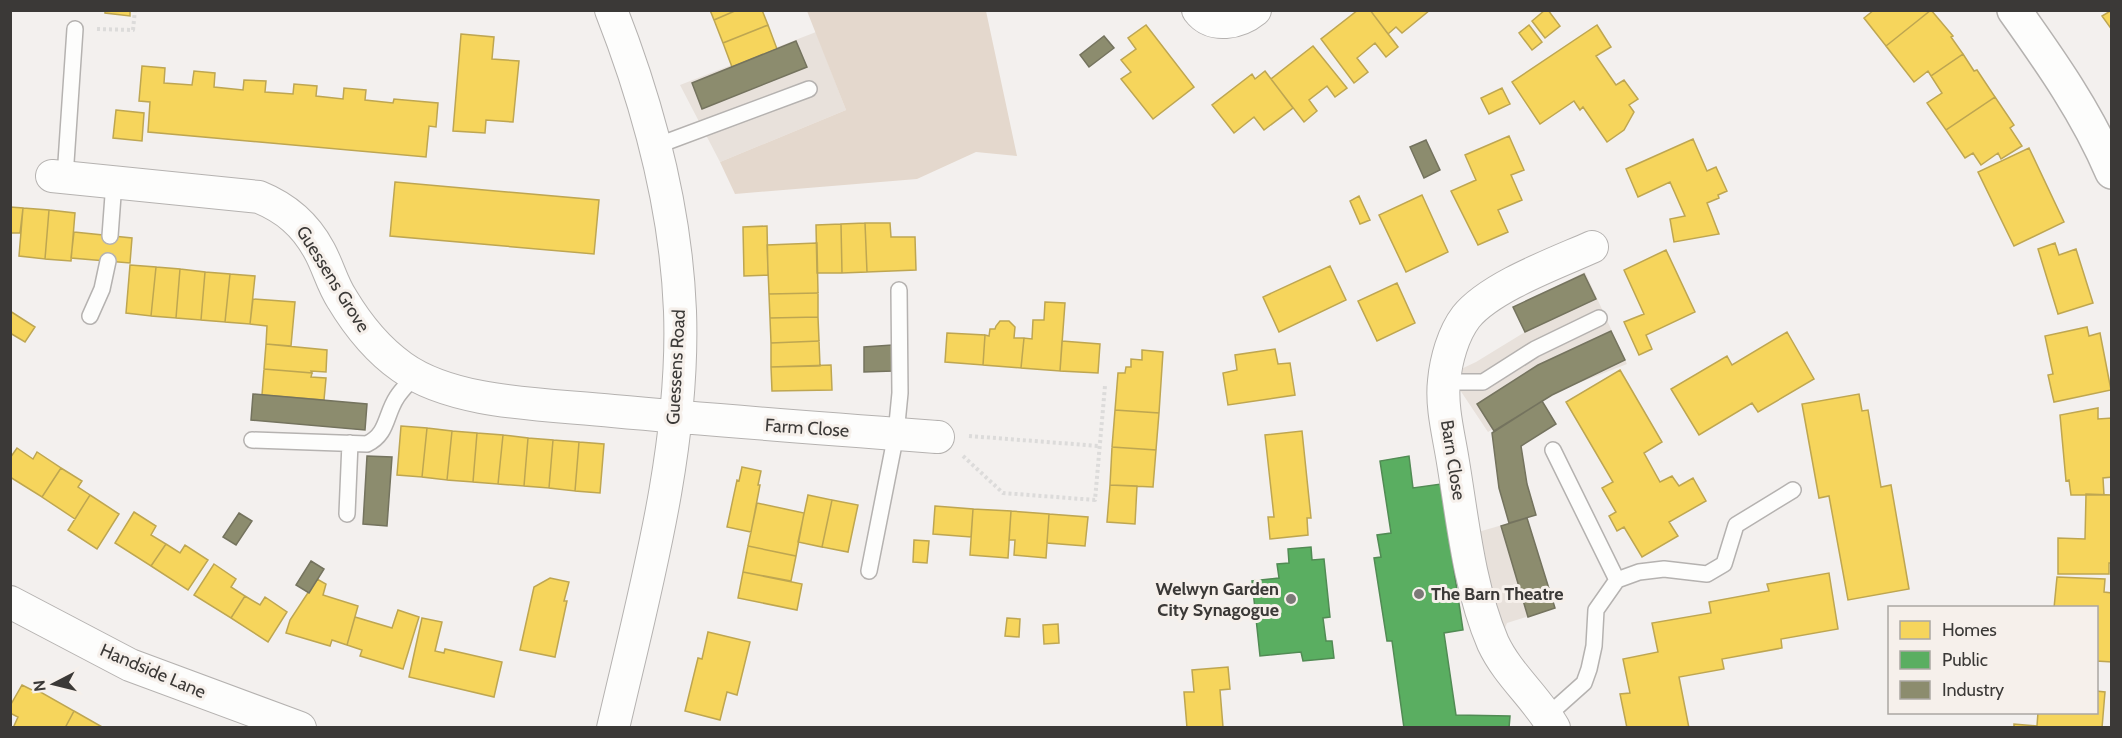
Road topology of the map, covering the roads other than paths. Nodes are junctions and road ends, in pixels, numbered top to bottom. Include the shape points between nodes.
1 (611, 10) edge
2 (1198, 10) edge
3 (1255, 10) edge
4 (2014, 10) edge
5 (75, 29) road end
6 (809, 88) dead end
7 (656, 146) junction
8 (2112, 171) edge
9 (59, 177) joint
10 (114, 182) junction
11 (110, 236) dead end
12 (1592, 247) dead end
13 (108, 261) dead end
14 (899, 290) dead end
15 (90, 316) dead end
16 (1599, 318) dead end
17 (416, 374) junction
18 (1443, 382) junction
19 (676, 417) junction
20 (897, 434) junction
21 (938, 437) road end
22 (252, 441) dead end
23 (350, 443) junction
24 (1553, 450) dead end
25 (1793, 490) dead end
26 (347, 514) dead end
27 (869, 571) dead end
28 (1617, 580) junction
29 (10, 602) edge
30 (1551, 722) edge
31 (281, 725) edge
32 (613, 728) edge

1 - 7 street, Guessens Road via 634,69
2 - 3 street via 1215,22 1230,23
4 - 8 street via 2055,68
5 - 9 lane
6 - 7 lane
7 - 19 street, Guessens Road via 668,198 677,269 680,312
9 - 10 street, Guessens Grove
10 - 11 lane
10 - 17 street, Guessens Grove via 260,197 279,205 298,220 318,249 341,299 372,341 402,368
12 - 18 street, Barn Close via 1499,290 1479,304 1455,336
13 - 15 lane via 102,289
14 - 20 lane
16 - 18 lane via 1535,349 1483,382
17 - 19 street, Guessens Grove via 477,398
17 - 23 lane via 397,396 382,434 367,444
18 - 30 street, Barn Close via 1467,551 1480,607 1507,669
19 - 20 street, Farm Close
19 - 32 street, Guessens Road via 661,511
20 - 21 street, Farm Close
20 - 27 lane
22 - 23 lane
23 - 26 lane
24 - 28 lane
25 - 28 lane via 1736,525 1724,564 1707,574 1664,569
28 - 30 lane via 1596,610 1594,646 1584,683
29 - 31 street, Handside Lane via 130,665

